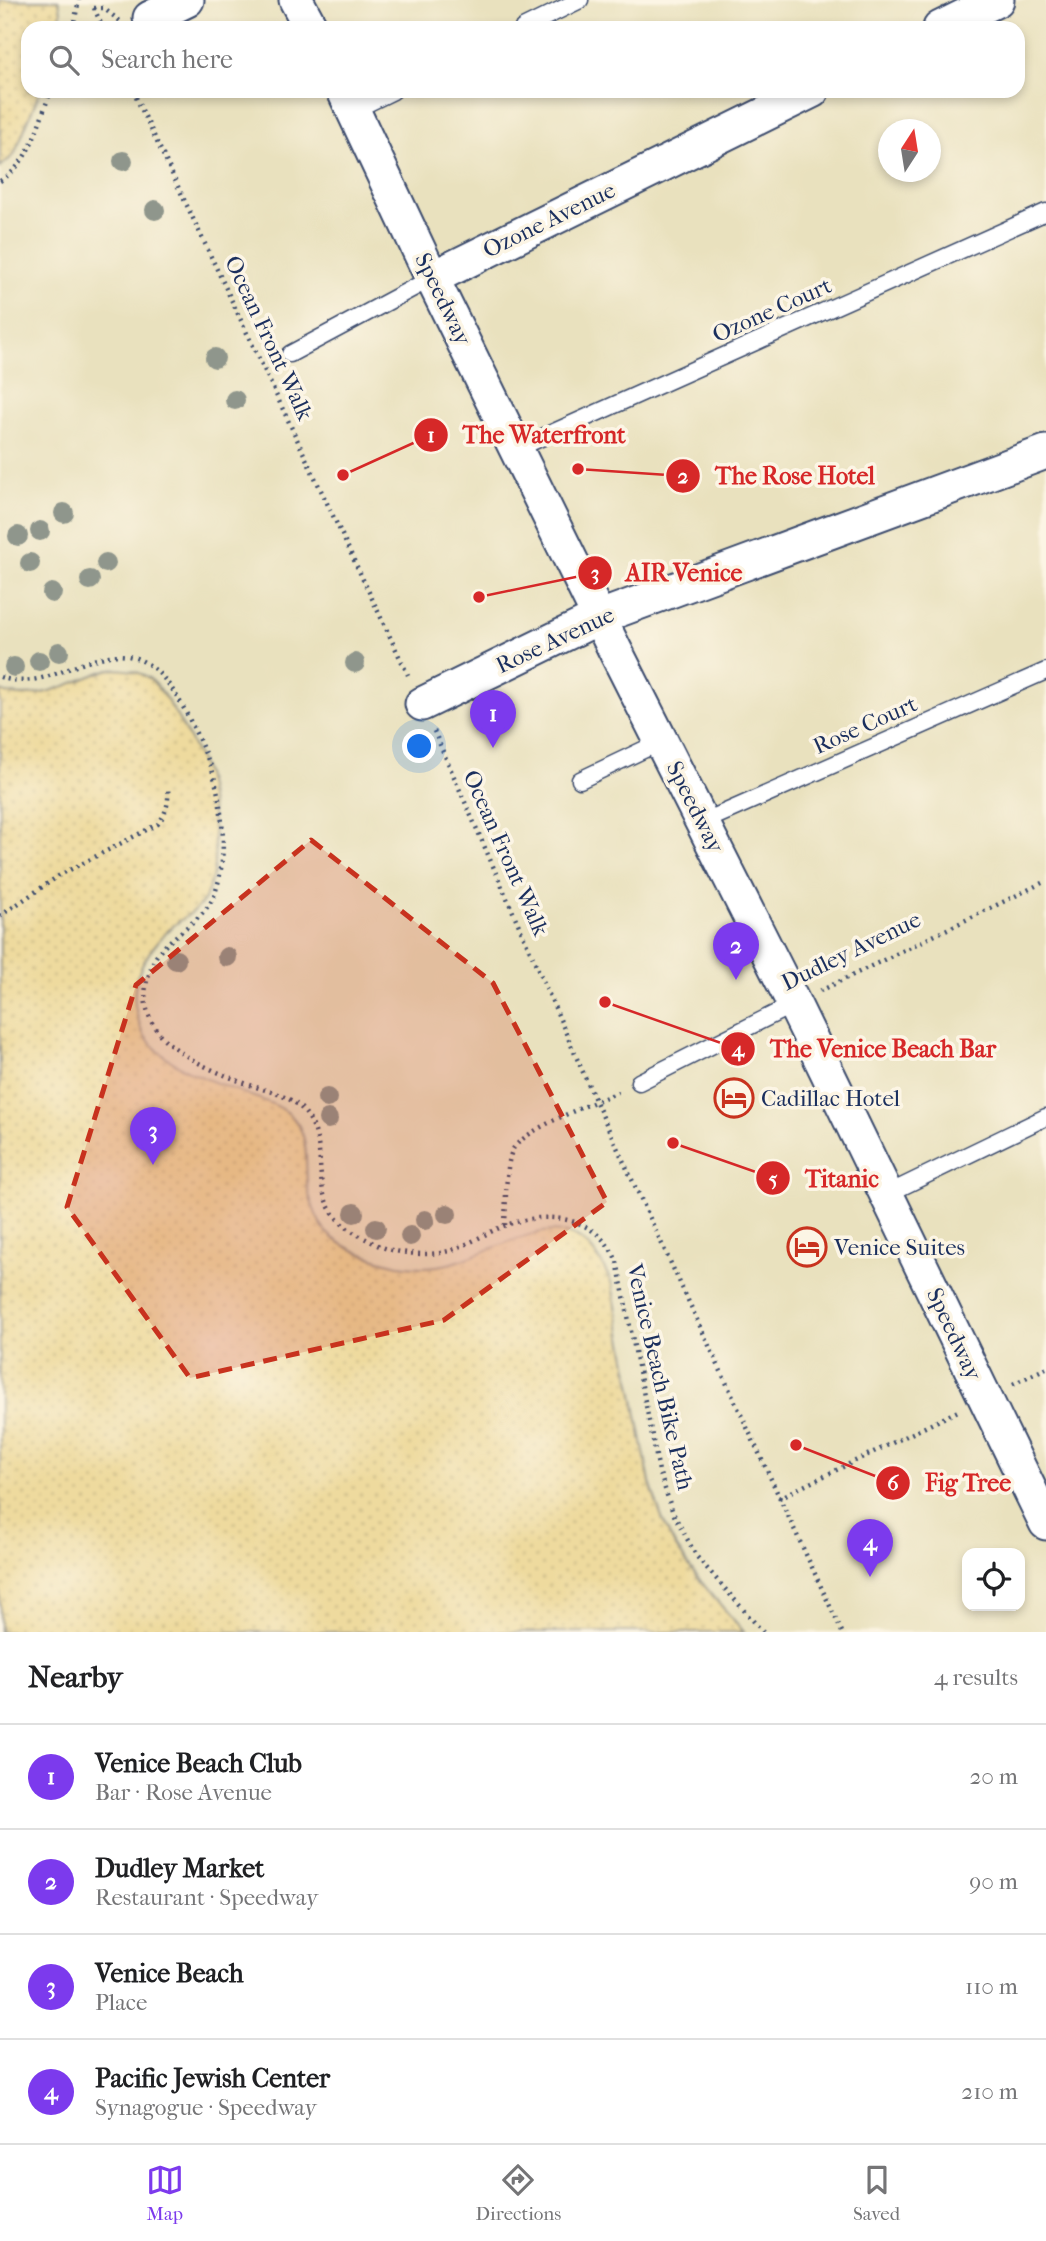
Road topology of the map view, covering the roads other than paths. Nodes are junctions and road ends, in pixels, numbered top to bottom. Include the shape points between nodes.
1 (187, 0) edge
2 (296, 0) edge
3 (580, 0) edge
4 (997, 0) edge
5 (150, 18) dead end
6 (307, 21) edge
7 (537, 21) edge
8 (954, 21) edge
9 (798, 98) edge
10 (349, 101) edge
11 (1046, 212) edge
12 (432, 278) junction
13 (290, 354) dead end
14 (516, 449) junction
15 (1046, 452) edge
16 (600, 617) junction
17 (1046, 671) edge
18 (422, 704) road end
19 (662, 741) junction
20 (580, 780) dead end
21 (703, 822) junction
22 (794, 1004) junction
23 (639, 1082) dead end
24 (1046, 1117) edge
25 (887, 1195) junction
26 (1046, 1523) edge

1 - 5 street
2 - 6 street
3 - 7 lane
4 - 8 street
9 - 12 street, Ozone Avenue
10 - 12 street, Speedway
11 - 14 lane, Ozone Court
12 - 13 lane, Ozone Avenue
12 - 14 street, Speedway
14 - 16 street, Speedway
15 - 16 street, Rose Avenue
16 - 18 street, Rose Avenue
16 - 19 street, Speedway
17 - 21 lane, Rose Court
19 - 20 lane
19 - 21 street, Speedway
21 - 22 street, Speedway
22 - 23 lane, Dudley Avenue
22 - 25 street, Speedway
24 - 25 lane
25 - 26 street, Speedway

